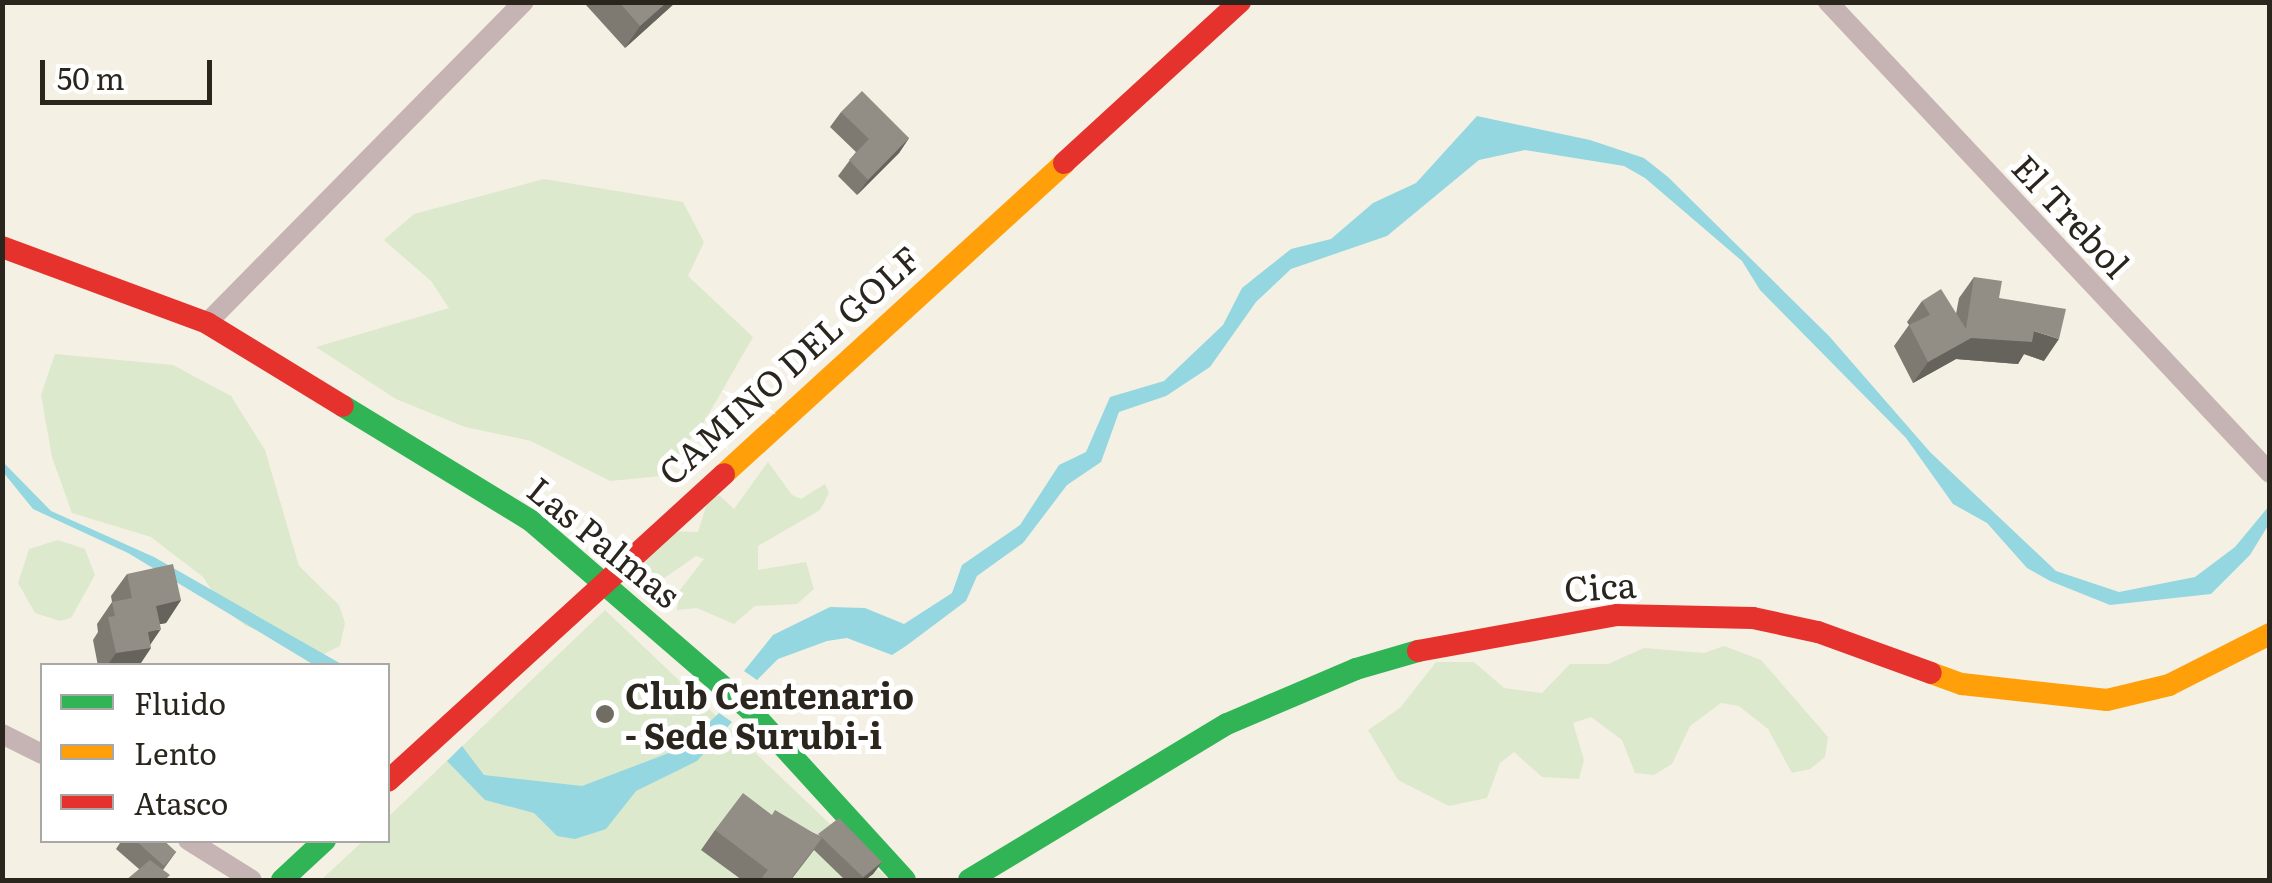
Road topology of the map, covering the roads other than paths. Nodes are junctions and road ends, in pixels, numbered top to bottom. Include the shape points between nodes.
1 (1240, 2) edge
2 (1828, 2) edge
3 (514, 5) edge
4 (2, 247) edge
5 (207, 323) junction
6 (2268, 470) edge
7 (603, 578) junction
8 (2270, 634) edge
9 (2, 734) edge
10 (40, 753) edge
11 (390, 779) edge
12 (193, 843) edge
13 (321, 843) edge
14 (252, 880) edge
15 (282, 880) edge
16 (905, 880) edge
17 (969, 880) edge

1 - 7 street, CAMINO DEL GOLF
2 - 6 street, El Trebol
3 - 5 street
4 - 5 street
5 - 7 street, Las Palmas via 447,465
7 - 11 street, CAMINO DEL GOLF
7 - 16 street, Las Palmas via 749,709
8 - 17 street, Cica via 2198,674 2107,700 1962,684 1818,632 1752,618 1616,615 1452,641 1356,670 1227,724
9 - 10 street
12 - 14 street
13 - 15 street

